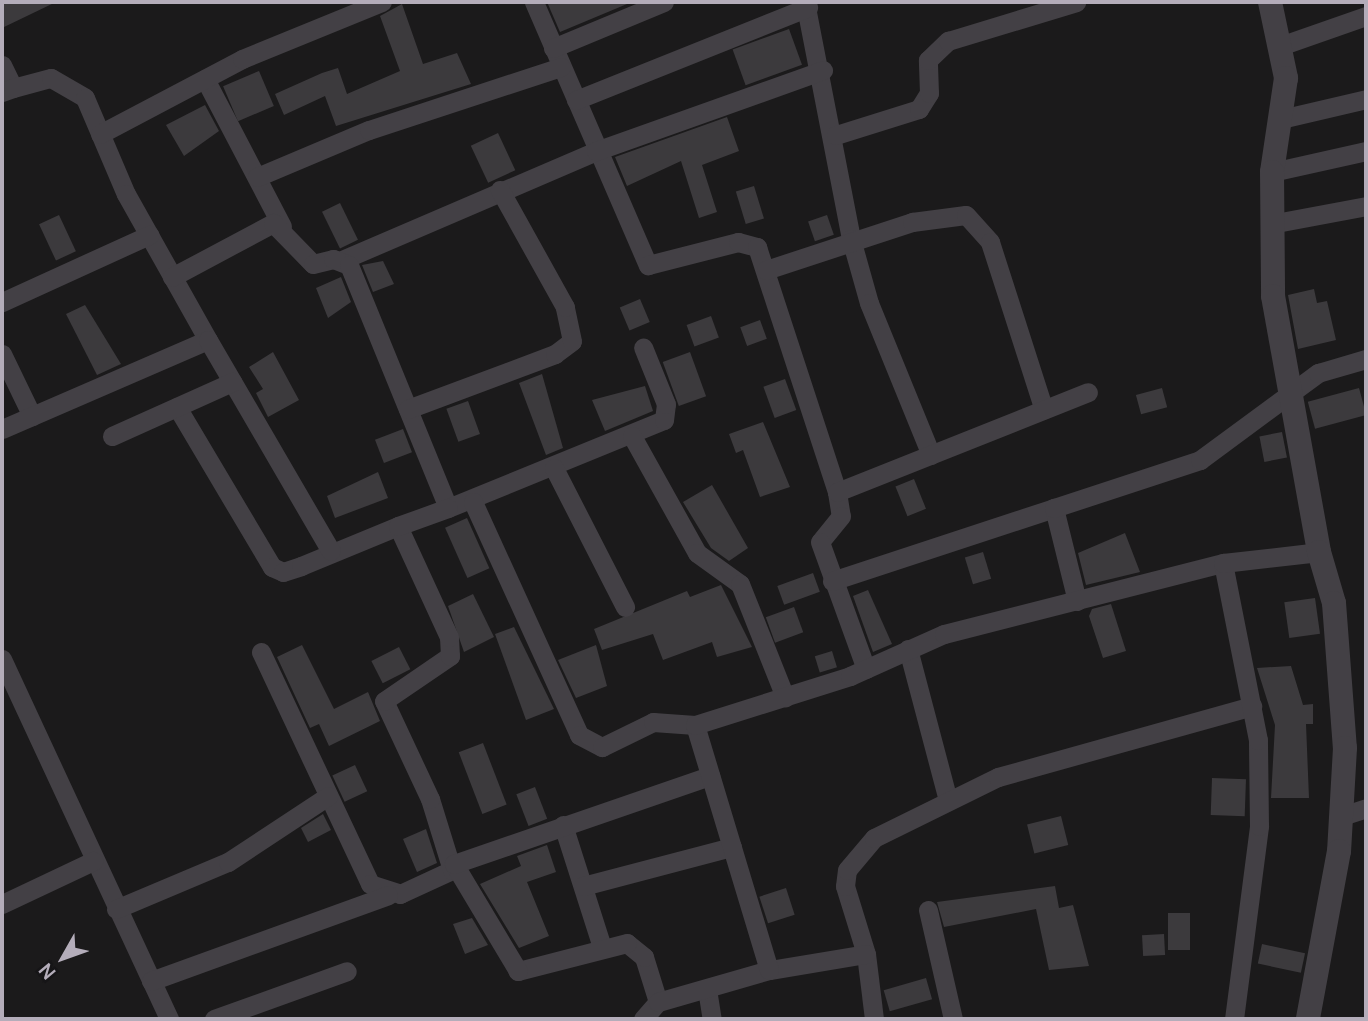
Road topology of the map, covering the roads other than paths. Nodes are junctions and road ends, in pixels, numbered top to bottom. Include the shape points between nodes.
1 (382, 2) edge
2 (534, 2) edge
3 (664, 2) edge
4 (1076, 2) edge
5 (1270, 2) edge
6 (807, 4) edge
7 (1366, 16) edge
8 (1283, 45) junction
9 (553, 48) junction
10 (2, 65) edge
11 (561, 67) junction
12 (823, 70) junction
13 (205, 79) junction
14 (7, 90) edge
15 (1366, 99) edge
16 (576, 100) junction
17 (1281, 119) junction
18 (100, 134) junction
19 (835, 135) junction
20 (596, 151) junction
21 (1366, 151) edge
22 (1272, 172) junction
23 (257, 177) junction
24 (500, 190) junction
25 (1366, 205) edge
26 (1271, 224) junction
27 (282, 226) junction
28 (149, 236) junction
29 (851, 239) junction
30 (342, 260) junction
31 (766, 270) junction
32 (172, 277) junction
33 (2, 303) edge
34 (208, 340) junction
35 (643, 347) dead end
36 (2, 355) edge
37 (1366, 359) edge
38 (232, 382) junction
39 (1088, 392) dead end
40 (1292, 394) junction
41 (177, 407) junction
42 (408, 409) junction
43 (1044, 410) junction
44 (32, 415) junction
45 (2, 429) edge
46 (112, 436) dead end
47 (632, 436) junction
48 (931, 455) junction
49 (554, 468) junction
50 (837, 492) junction
51 (473, 502) junction
52 (448, 508) junction
53 (1054, 508) junction
54 (398, 526) junction
55 (331, 551) junction
56 (1319, 552) junction
57 (1223, 563) junction
58 (832, 581) junction
59 (1077, 601) junction
60 (625, 607) dead end
61 (908, 649) junction
62 (261, 652) dead end
63 (2, 659) edge
64 (866, 668) junction
65 (785, 697) junction
66 (1252, 706) junction
67 (695, 725) junction
68 (710, 776) junction
69 (328, 796) junction
70 (947, 797) junction
71 (1366, 808) edge
72 (1342, 816) junction
73 (563, 825) junction
74 (732, 848) junction
75 (93, 861) junction
76 (454, 864) junction
77 (583, 886) junction
78 (388, 895) junction
79 (2, 904) edge
80 (116, 909) junction
81 (928, 910) dead end
82 (603, 947) junction
83 (866, 954) junction
84 (769, 970) junction
85 (347, 971) dead end
86 (152, 981) junction
87 (707, 989) junction
88 (658, 1002) junction
89 (169, 1019) edge
90 (214, 1019) edge
91 (643, 1019) edge
92 (712, 1019) edge
93 (874, 1019) edge
94 (953, 1019) edge
95 (1234, 1019) edge
96 (1308, 1019) edge

1 - 13 street
2 - 9 street
3 - 9 street
4 - 19 street via 948,41 928,60 929,93 919,109
5 - 8 street
6 - 12 street
6 - 16 street
7 - 8 street
8 - 17 street
9 - 11 street
10 - 14 street
11 - 16 street
11 - 23 street via 369,130
12 - 19 street
12 - 20 street
13 - 18 street
13 - 23 street
14 - 18 street via 51,78 69,83 85,98
15 - 17 street
16 - 20 street
17 - 22 street
18 - 28 street
19 - 29 street
20 - 24 street
20 - 31 street via 650,267 752,241
21 - 22 street
22 - 26 street
23 - 27 street
24 - 30 street
24 - 42 street via 565,307 572,341 555,354
25 - 26 street
26 - 40 street via 1273,296
27 - 30 street via 313,264
27 - 32 street via 262,227
28 - 32 street
28 - 33 street
29 - 31 street
29 - 43 street via 942,216 975,220 990,242
29 - 48 street via 873,314
30 - 42 street via 355,274
31 - 50 street
32 - 34 street
34 - 38 street
34 - 44 street
35 - 47 street via 667,413
36 - 44 street
37 - 40 street via 1318,373
38 - 41 street
38 - 55 street
39 - 43 street
40 - 53 street via 1200,460
40 - 56 street
41 - 46 street
41 - 55 street via 272,567 283,572
42 - 52 street
43 - 48 street
44 - 45 street
47 - 49 street
47 - 65 street via 697,553 740,584
48 - 50 street
49 - 51 street
49 - 60 street
50 - 58 street via 841,516 820,542
51 - 52 street
51 - 67 street via 579,735 602,747 653,722
52 - 54 street
53 - 58 street
53 - 59 street
54 - 55 street
54 - 76 street via 451,646 443,663 390,692 385,710
56 - 57 street
56 - 72 street via 1334,603 1345,748
57 - 59 street
57 - 66 street
58 - 64 street
59 - 61 street
61 - 64 street
61 - 70 street
62 - 69 street
63 - 75 street
64 - 65 street
65 - 67 street
66 - 70 street
66 - 95 street via 1259,826
67 - 68 street
68 - 73 street
68 - 74 street
69 - 78 street via 365,877
69 - 80 street via 228,862
70 - 83 street via 874,838 847,870 845,886
71 - 72 street
72 - 96 street
73 - 76 street
73 - 77 street
74 - 77 street
74 - 84 street
75 - 79 street
75 - 80 street
76 - 78 street via 439,880
76 - 82 street via 518,971
77 - 82 street
78 - 86 street
80 - 86 street
81 - 94 street
82 - 88 street via 627,943 639,949
83 - 84 street
83 - 93 street
84 - 87 street
85 - 90 street
86 - 89 street
87 - 88 street
87 - 92 street
88 - 91 street

